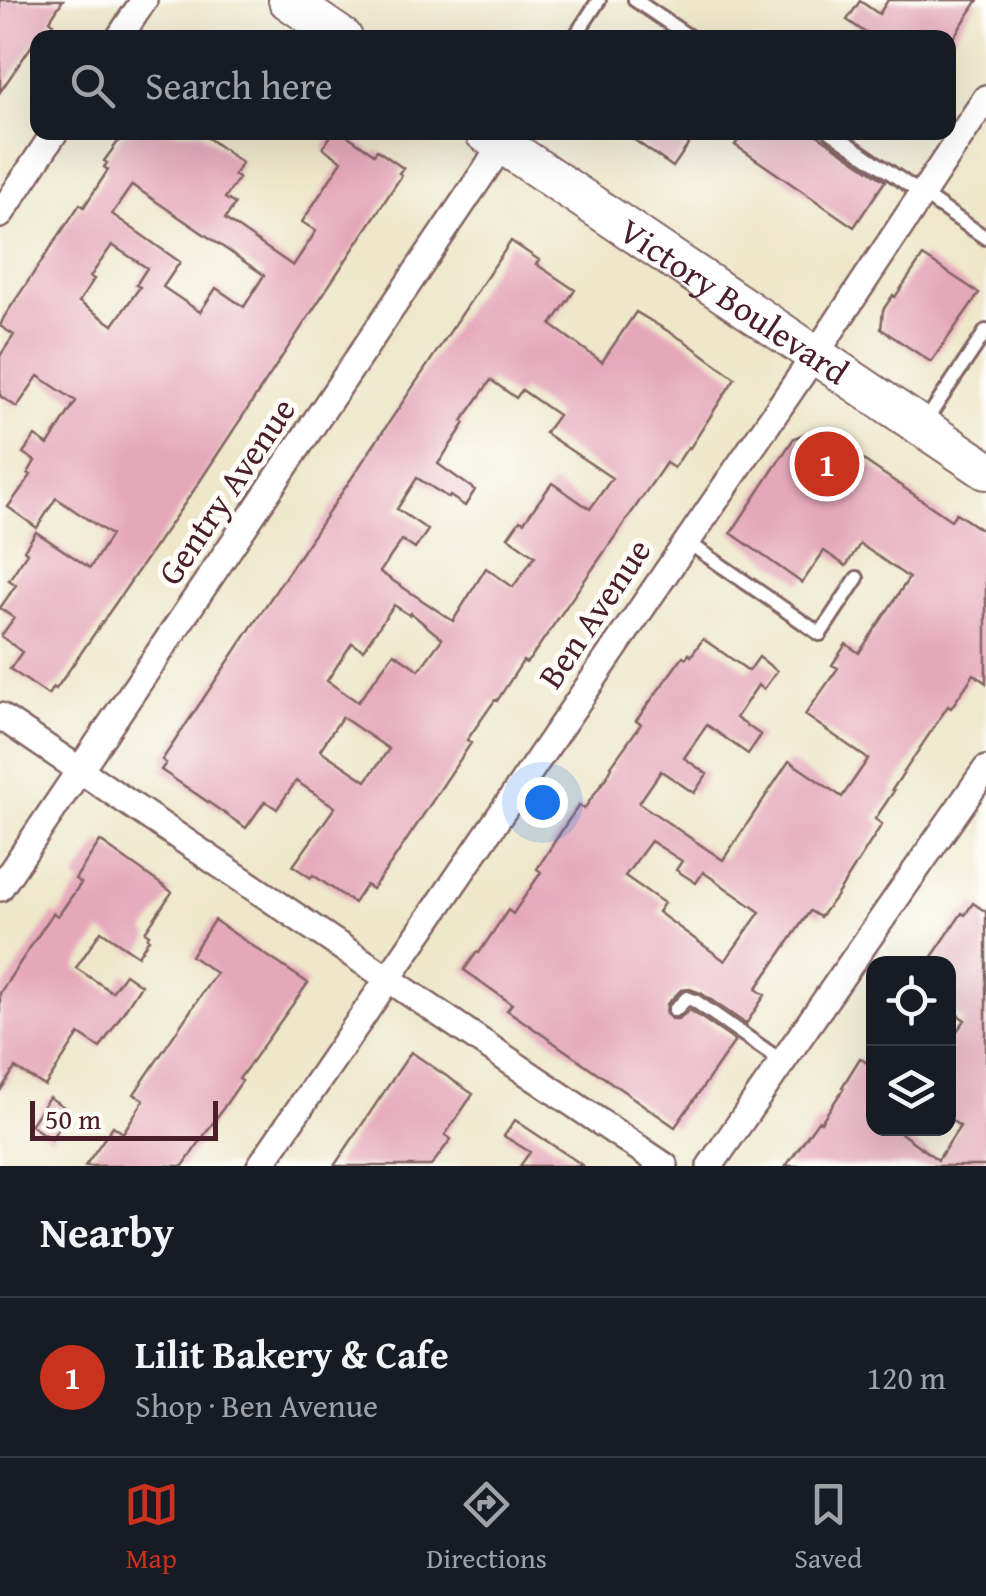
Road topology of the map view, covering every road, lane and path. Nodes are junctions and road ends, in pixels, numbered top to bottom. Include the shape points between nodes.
1 (144, 0) edge
2 (288, 0) edge
3 (599, 0) edge
4 (636, 0) edge
5 (124, 30) edge
6 (331, 30) edge
7 (579, 30) edge
8 (679, 30) edge
9 (986, 98) edge
10 (50, 140) edge
11 (497, 140) edge
12 (503, 140) edge
13 (842, 140) edge
14 (920, 194) junction
15 (0, 214) edge
16 (986, 238) edge
17 (986, 331) edge
18 (814, 354) junction
19 (922, 427) junction
20 (986, 470) edge
21 (686, 541) junction
22 (857, 578) dead end
23 (0, 716) edge
24 (80, 770) junction
25 (986, 770) edge
26 (0, 888) edge
27 (387, 978) junction
28 (675, 1010) dead end
29 (783, 1062) junction
30 (260, 1166) edge
31 (665, 1166) edge
32 (710, 1166) edge

1 - 5 street
2 - 6 main road
3 - 7 lane
4 - 8 lane
9 - 14 street, Ben Avenue
10 - 15 street
11 - 24 street, Gentry Avenue
12 - 18 main road, Victory Boulevard
13 - 14 lane
14 - 16 lane
14 - 18 street, Ben Avenue
17 - 19 lane
18 - 19 main road, Victory Boulevard
18 - 21 street, Ben Avenue
19 - 20 main road, Victory Boulevard
21 - 22 lane via 820,634
21 - 27 street, Ben Avenue
23 - 24 street
24 - 26 street, Gentry Avenue
24 - 27 street
25 - 29 street
27 - 30 street, Ben Avenue
27 - 31 street
28 - 29 lane via 686,998 695,1001
29 - 32 street

